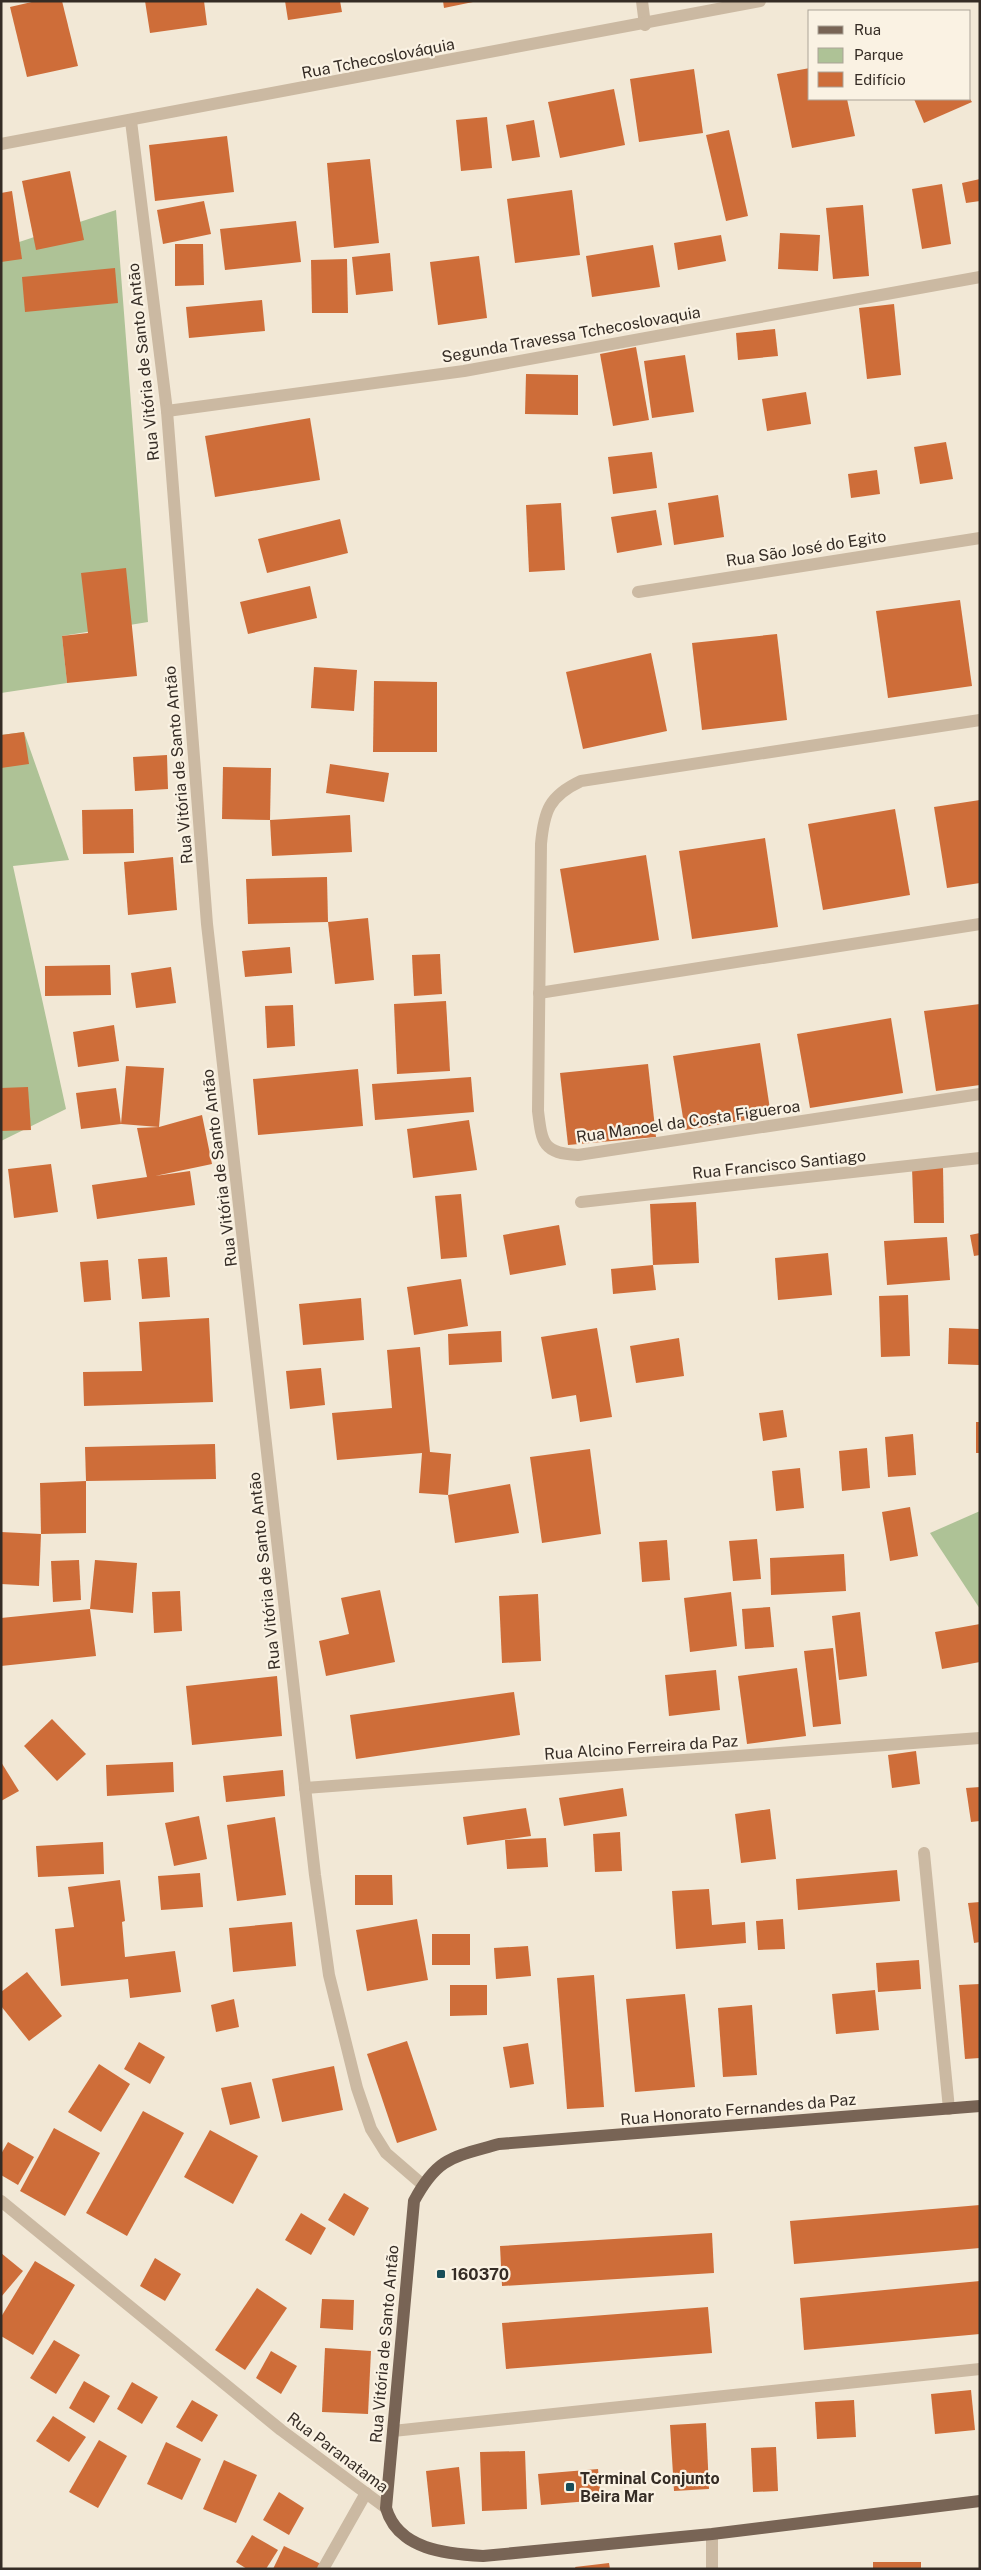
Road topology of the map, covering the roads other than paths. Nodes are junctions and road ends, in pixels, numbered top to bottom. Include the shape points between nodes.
1 (642, 1) edge
2 (760, 1) edge
3 (645, 25) junction
4 (131, 121) junction
5 (1, 144) edge
6 (980, 277) edge
7 (167, 411) junction
8 (980, 538) edge
9 (638, 592) dead end
10 (980, 720) edge
11 (980, 924) edge
12 (539, 993) junction
13 (980, 1094) edge
14 (980, 1158) edge
15 (581, 1202) dead end
16 (980, 1738) edge
17 (305, 1788) junction
18 (924, 1853) dead end
19 (980, 2106) edge
20 (950, 2109) junction
21 (500, 2144) joint
22 (423, 2185) junction
23 (1, 2201) edge
24 (980, 2369) edge
25 (393, 2431) junction
26 (366, 2493) junction
27 (980, 2501) edge
28 (386, 2508) junction
29 (712, 2534) junction
30 (323, 2569) edge
31 (712, 2569) edge

1 - 3 street
2 - 3 street, Rua Tchecoslováquia
3 - 4 street, Rua Tchecoslováquia
4 - 5 street, Rua Tchecoslováquia
4 - 7 street, Rua Vitória de Santo Antão
6 - 7 street, Segunda Travessa Tchecoslovaquia via 464,371
7 - 17 street, Rua Vitória de Santo Antão via 207,924
8 - 9 street, Rua São José do Egito
10 - 12 street, Rua Manoel da Costa Figueroa via 581,781 566,788 553,800 544,817
11 - 12 street
12 - 13 street, Rua Manoel da Costa Figueroa via 538,1111 541,1135 548,1147 558,1154 578,1155
14 - 15 street, Rua Francisco Santiago
16 - 17 street, Rua Alcino Ferreira da Paz
17 - 22 street, Rua Vitória de Santo Antão via 329,1975 357,2088 370,2129 386,2154
18 - 20 street
19 - 20 main road, Rua Honorato Fernandes da Paz
20 - 21 main road, Rua Honorato Fernandes da Paz
21 - 22 main road, Rua Vitória de Santo Antão via 440,2164
22 - 25 main road, Rua Vitória de Santo Antão via 414,2201
23 - 26 street, Rua Paranatama via 281,2430
24 - 25 street
25 - 28 main road, Rua Vitória de Santo Antão
26 - 28 street, Rua Paranatama
26 - 30 street
27 - 29 main road, Rua Paranatama
28 - 29 main road, Rua Paranatama via 400,2532 423,2547 450,2555 483,2556
29 - 31 street

